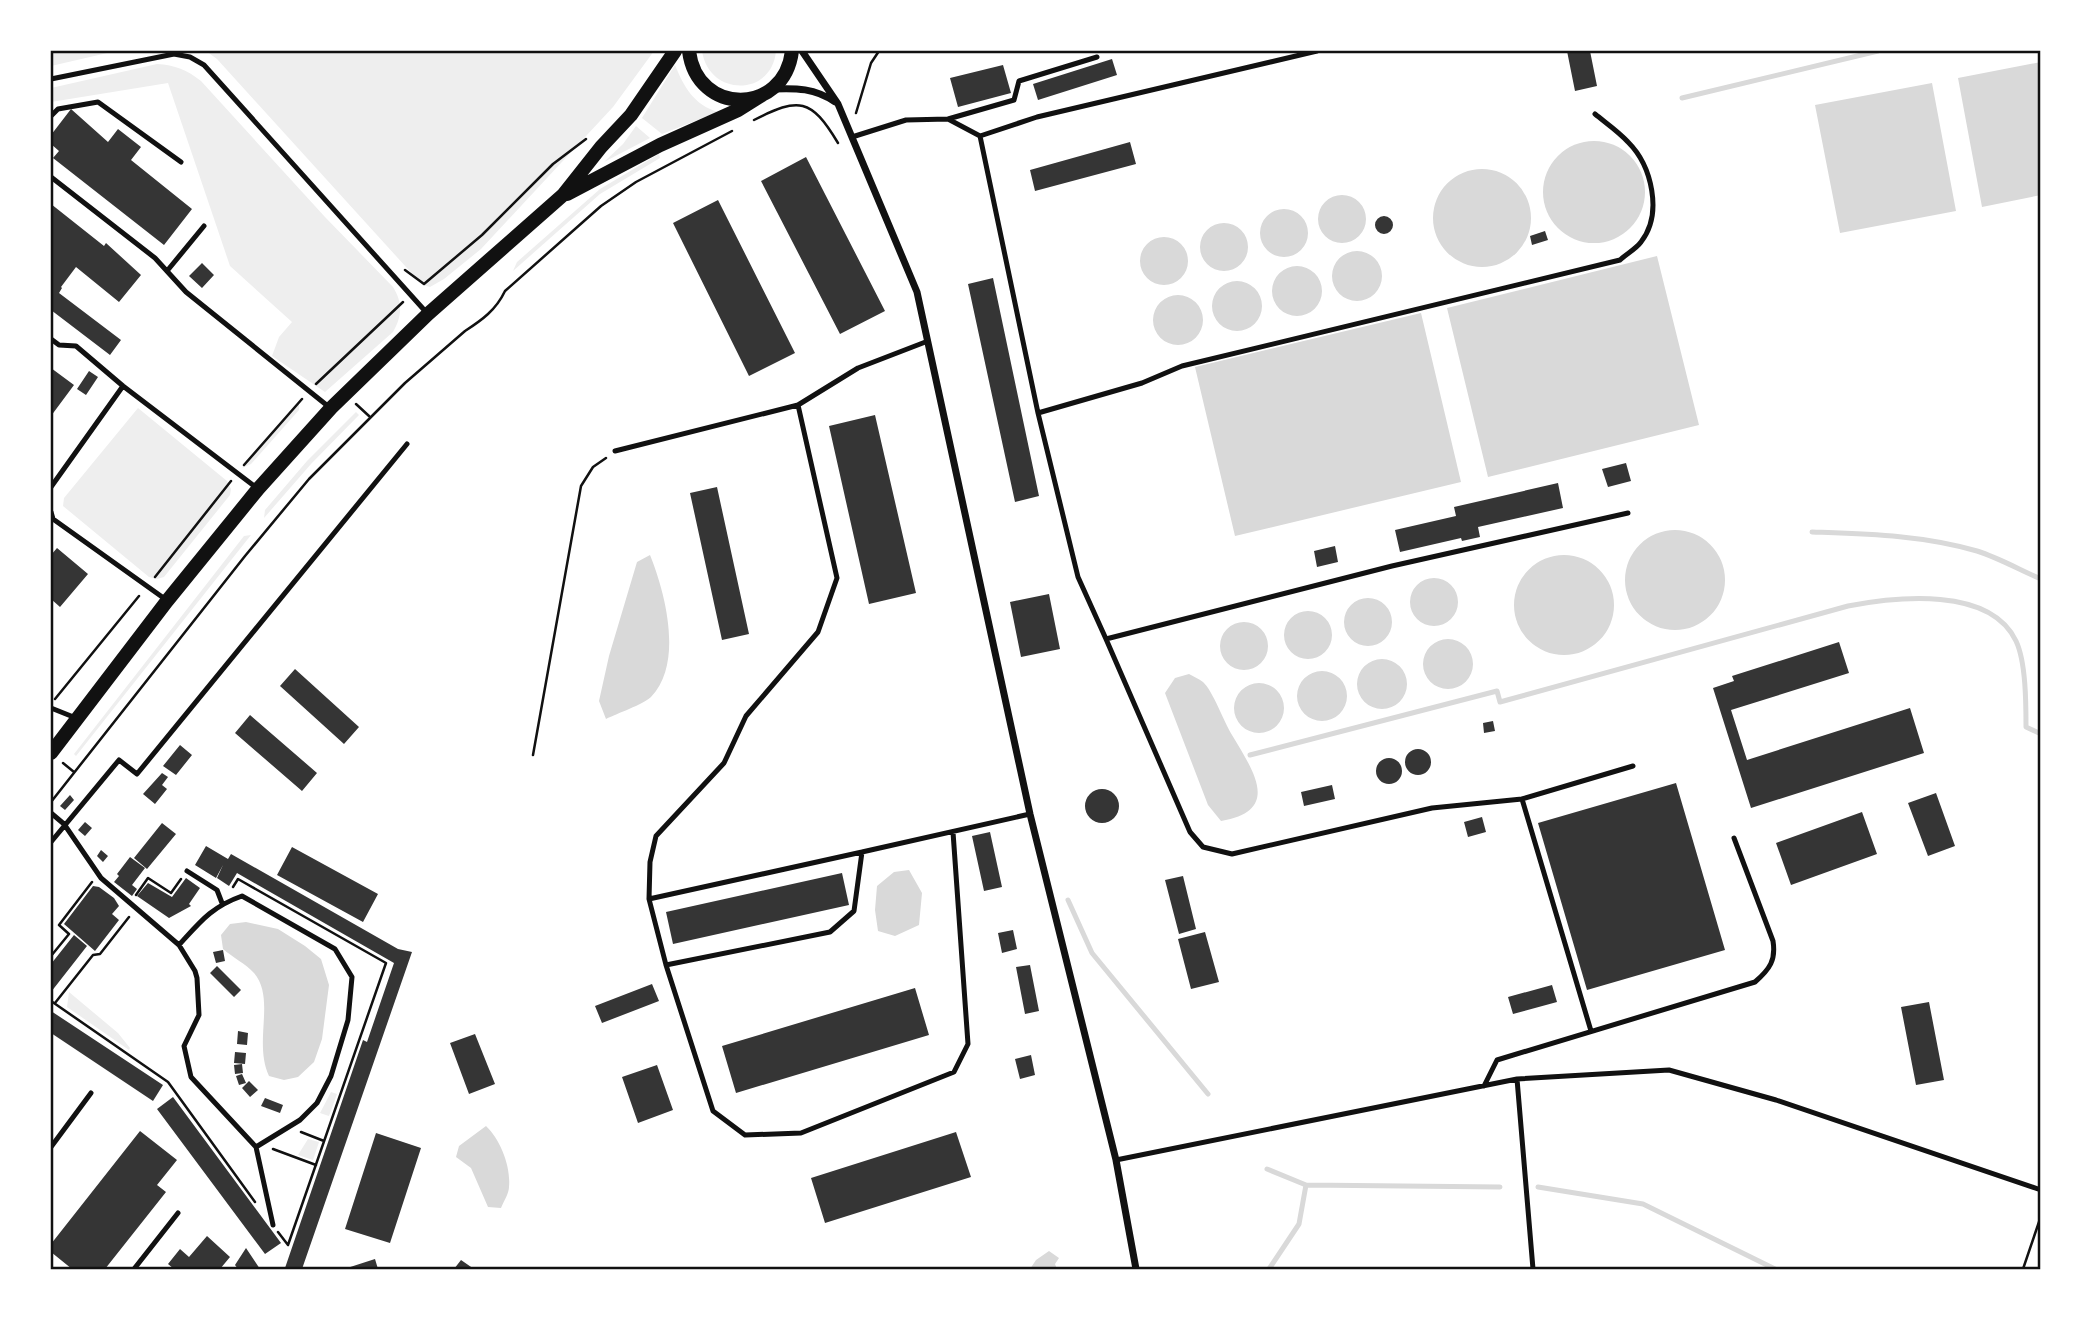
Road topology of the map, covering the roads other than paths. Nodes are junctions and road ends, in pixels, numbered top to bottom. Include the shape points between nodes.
1 (675, 51) edge
2 (688, 51) edge
3 (792, 51) edge
4 (802, 51) edge
5 (1317, 51) edge
6 (1097, 57) dead end
7 (51, 79) edge
8 (767, 92) junction
9 (838, 104) junction
10 (1595, 114) dead end
11 (51, 116) edge
12 (948, 119) junction
13 (980, 136) junction
14 (852, 137) junction
15 (181, 162) dead end
16 (51, 177) edge
17 (563, 195) junction
18 (204, 226) dead end
19 (167, 271) junction
20 (428, 314) junction
21 (51, 339) edge
22 (928, 341) junction
23 (123, 386) junction
24 (798, 405) junction
25 (331, 408) junction
26 (1038, 413) junction
27 (407, 444) dead end
28 (615, 451) road end
29 (51, 487) edge
30 (258, 489) junction
31 (51, 512) edge
32 (1628, 513) dead end
33 (167, 601) junction
34 (1106, 639) junction
35 (51, 706) edge
36 (76, 718) junction
37 (51, 753) edge
38 (1633, 766) dead end
39 (1522, 799) junction
40 (51, 813) edge
41 (1030, 814) junction
42 (64, 824) junction
43 (953, 832) junction
44 (1734, 838) dead end
45 (51, 842) edge
46 (862, 852) junction
47 (187, 871) road end
48 (649, 899) junction
49 (222, 903) junction
50 (180, 945) junction
51 (666, 965) junction
52 (1591, 1031) junction
53 (1517, 1079) junction
54 (1484, 1086) junction
55 (92, 1093) dead end
56 (258, 1146) junction
57 (51, 1147) edge
58 (1116, 1160) junction
59 (2041, 1190) edge
60 (178, 1213) dead end
61 (273, 1225) dead end
62 (134, 1269) edge
63 (1136, 1269) edge
64 (1533, 1269) edge

1 - 17 main road via 631,115
2 - 8 main road via 698,78 713,92 732,99 753,99
3 - 8 main road via 786,73
4 - 9 street
5 - 13 lane via 1037,117
6 - 12 lane via 1019,81 1014,100
7 - 20 lane via 174,54 204,65
8 - 9 street via 804,88
8 - 17 main road
9 - 14 street
10 - 26 lane via 1630,143 1647,174 1653,199 1651,222 1641,243 1620,260 1182,366 1143,383
11 - 15 lane via 58,109 98,102
12 - 13 lane
12 - 14 lane via 906,120
13 - 26 lane
14 - 22 street via 916,292
16 - 19 lane
17 - 20 main road
18 - 19 lane
19 - 25 lane via 186,292
20 - 25 main road
21 - 23 lane via 59,345 76,346
22 - 24 lane via 858,368
22 - 41 street
23 - 29 lane
23 - 30 lane
24 - 28 lane
24 - 48 lane via 837,578 818,632 746,716 724,763 656,836
25 - 30 main road
26 - 34 lane via 1078,577
27 - 42 lane via 137,774 119,760
30 - 33 main road
31 - 33 lane via 53,519
32 - 34 lane via 1392,566
33 - 36 main road
34 - 39 lane via 1189,832 1203,847 1232,854 1432,808
35 - 36 lane
36 - 37 main road
38 - 39 lane
39 - 52 lane
40 - 42 lane
41 - 43 lane
41 - 58 street
42 - 45 lane
42 - 50 lane via 99,874
43 - 46 lane
43 - 51 lane via 968,1044 954,1072 801,1133 745,1135 713,1111
44 - 52 lane via 1773,940 1775,955 1768,971 1755,982
46 - 48 lane
46 - 51 lane via 854,911 830,932
47 - 49 lane via 218,890
48 - 51 lane
49 - 50 lane
49 - 56 lane via 242,897 260,905 335,949 352,977 348,1020 331,1076 317,1103 300,1120
50 - 56 lane via 197,978 199,1015 184,1046 191,1077
52 - 54 lane via 1497,1060
53 - 54 lane
53 - 59 lane via 1669,1070 1776,1100
53 - 64 lane
54 - 58 lane
55 - 57 lane
56 - 61 lane
58 - 63 street
60 - 62 lane

